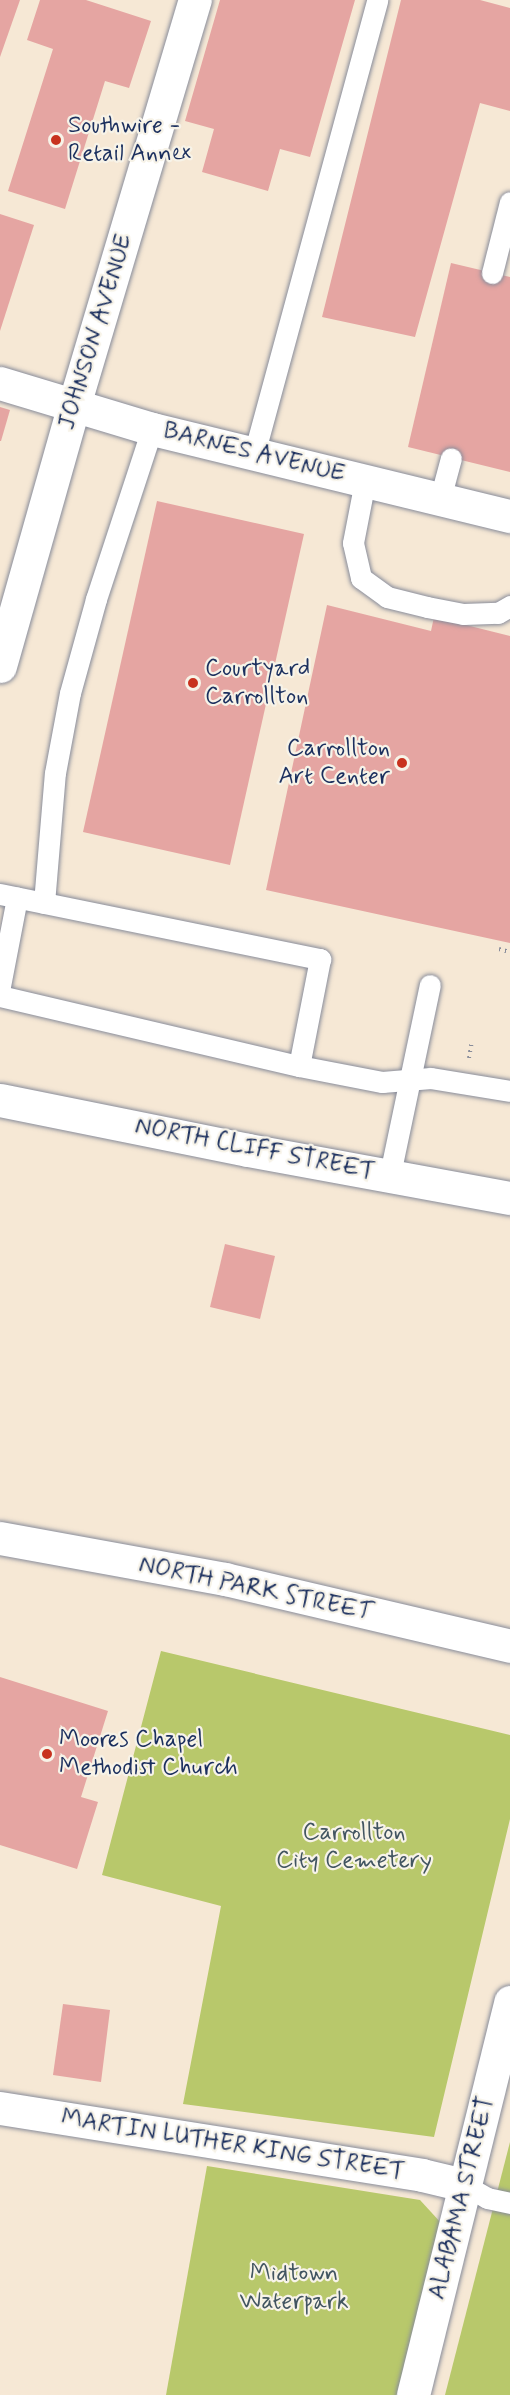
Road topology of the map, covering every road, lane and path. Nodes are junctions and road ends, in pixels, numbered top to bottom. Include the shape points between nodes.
1 (195, 0) edge
2 (377, 0) edge
3 (510, 202) edge
4 (492, 273) dead end
5 (0, 382) edge
6 (74, 405) junction
7 (152, 429) junction
8 (254, 454) junction
9 (451, 458) dead end
10 (365, 481) junction
11 (440, 499) junction
12 (510, 516) edge
13 (510, 606) edge
14 (2, 656) edge
15 (9, 896) edge
16 (44, 903) junction
17 (499, 949) dead end
18 (510, 952) edge
19 (430, 985) dead end
20 (0, 986) edge
21 (0, 996) edge
22 (299, 1066) junction
23 (408, 1079) junction
24 (510, 1091) edge
25 (0, 1100) edge
26 (390, 1174) junction
27 (510, 1198) edge
28 (0, 1538) edge
29 (510, 1646) edge
30 (510, 2002) edge
31 (0, 2108) edge
32 (464, 2186) junction
33 (510, 2203) edge
34 (414, 2395) edge

1 - 6 street, JOHNSON AVENUE
2 - 8 lane
3 - 4 lane
5 - 6 street, BARNES AVENUE
6 - 7 street, BARNES AVENUE
6 - 14 street, JOHNSON AVENUE
7 - 8 street, BARNES AVENUE
7 - 16 lane via 96,599 70,693 55,774
8 - 10 street, BARNES AVENUE
9 - 11 lane
10 - 11 street, BARNES AVENUE
10 - 13 lane via 353,543 361,578 387,597 463,614 498,613
11 - 12 street, BARNES AVENUE
15 - 16 lane
15 - 20 lane
16 - 22 lane via 320,959
17 - 18 path
19 - 23 lane
21 - 22 lane
22 - 23 lane via 382,1082
23 - 24 lane via 431,1078
23 - 26 lane
25 - 26 street, NORTH CLIFF STREET
26 - 27 street, NORTH CLIFF STREET
28 - 29 street, NORTH PARK STREET via 225,1579
30 - 32 street, ALABAMA STREET
31 - 32 street, MARTIN LUTHER KING STREET via 422,2175
32 - 33 lane via 487,2198
32 - 34 street, ALABAMA STREET

